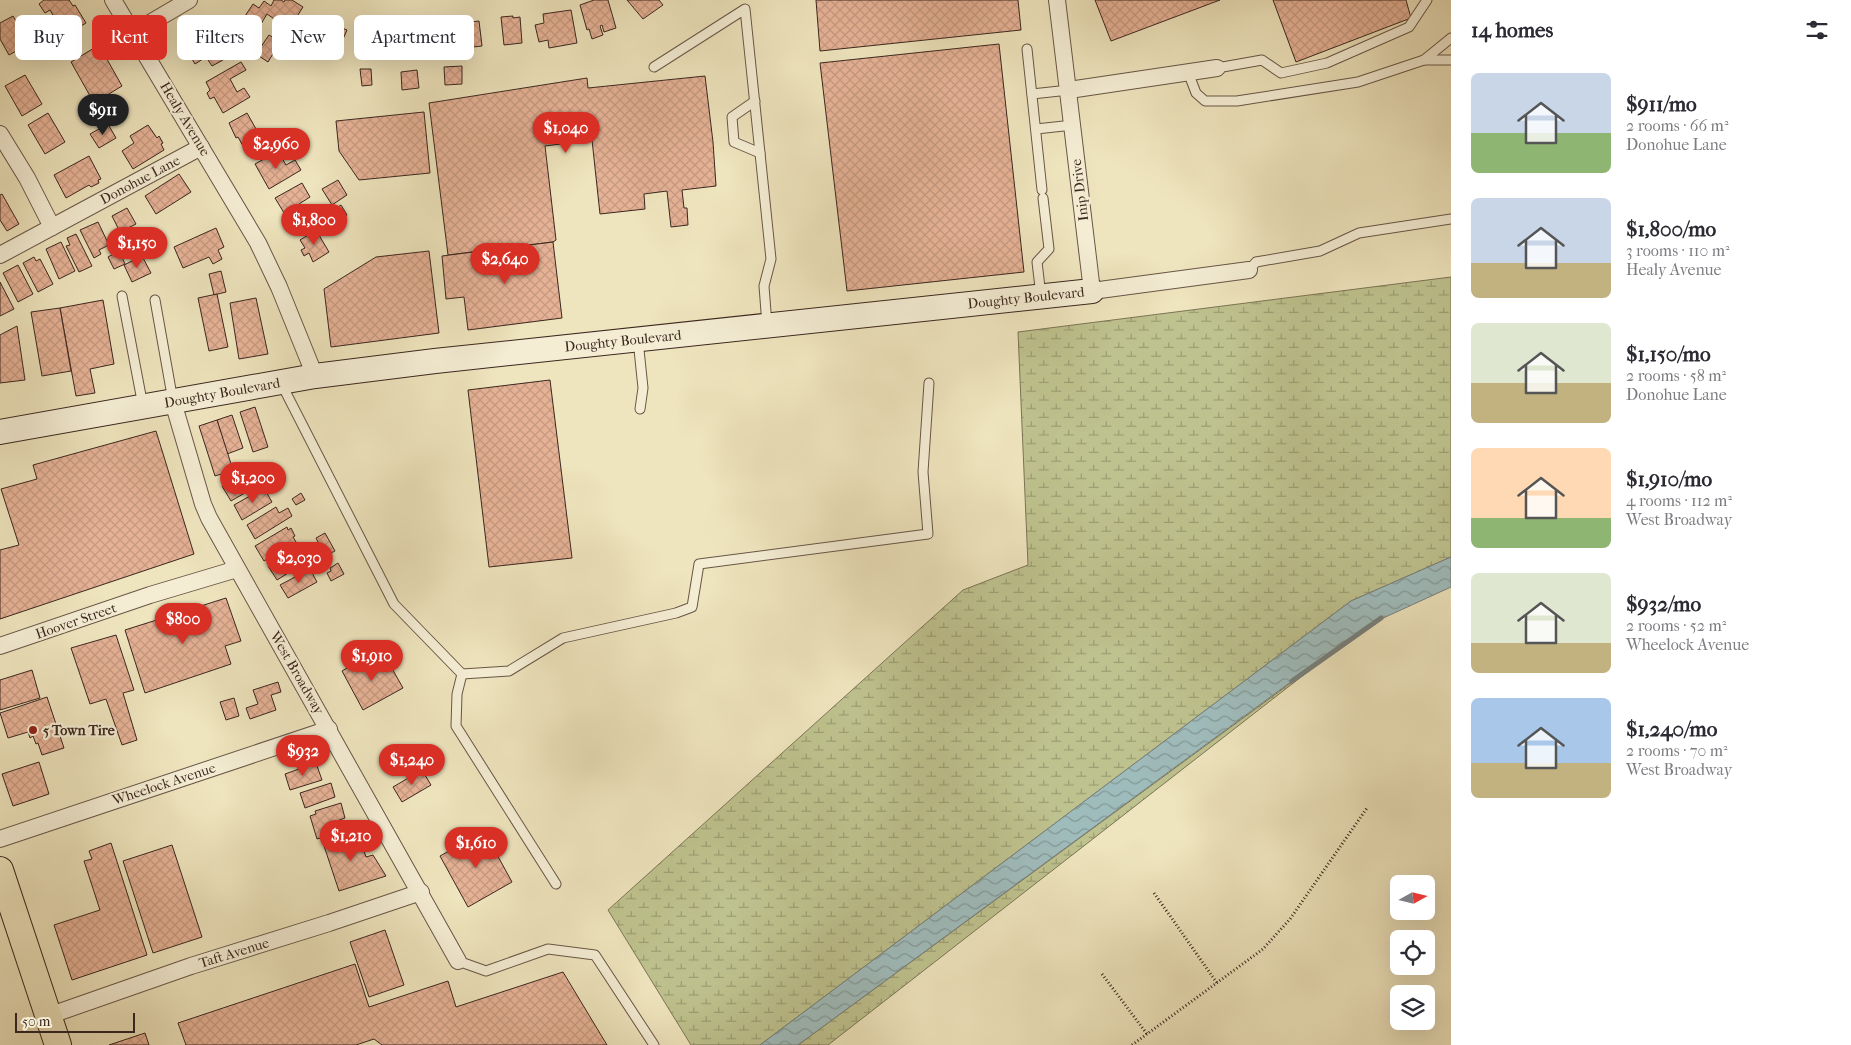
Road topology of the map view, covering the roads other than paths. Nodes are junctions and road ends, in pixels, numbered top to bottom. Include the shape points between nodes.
1 (113, 0) edge
2 (189, 0) edge
3 (1057, 0) edge
4 (1426, 0) edge
5 (122, 15) edge
6 (164, 15) edge
7 (1451, 38) edge
8 (1027, 48) dead end
9 (149, 60) edge
10 (1424, 60) junction
11 (1451, 60) edge
12 (654, 66) dead end
13 (1217, 68) joint
14 (1188, 72) junction
15 (1069, 90) junction
16 (1032, 94) junction
17 (755, 101) junction
18 (1073, 125) junction
19 (1036, 130) junction
20 (0, 134) edge
21 (201, 147) junction
22 (760, 153) junction
23 (1451, 219) edge
24 (52, 227) junction
25 (0, 255) edge
26 (1249, 270) joint
27 (1092, 291) junction
28 (122, 296) dead end
29 (1041, 296) junction
30 (155, 300) dead end
31 (767, 326) junction
32 (638, 339) junction
33 (315, 376) junction
34 (281, 382) junction
35 (929, 383) dead end
36 (173, 402) junction
37 (144, 407) junction
38 (640, 409) dead end
39 (0, 432) edge
40 (237, 569) junction
41 (0, 646) edge
42 (462, 674) junction
43 (329, 729) junction
44 (0, 839) edge
45 (0, 870) edge
46 (556, 884) dead end
47 (421, 892) junction
48 (458, 960) joint
49 (48, 1016) junction
50 (58, 1045) edge
51 (654, 1045) edge

1 - 5 street, Healy Avenue
2 - 6 street
3 - 15 street, Inip Drive
4 - 13 lane via 1409,27 1327,63 1282,73 1262,60
7 - 10 lane
8 - 16 lane
9 - 21 street, Healy Avenue
10 - 11 lane
10 - 14 lane via 1358,82 1237,101 1205,101 1196,93
12 - 17 lane via 745,9
13 - 14 street
14 - 15 street
15 - 16 lane
15 - 18 street, Inip Drive
16 - 19 lane
17 - 22 lane
17 - 22 lane via 732,117 734,142
18 - 19 lane
18 - 27 street, Inip Drive
19 - 29 lane via 1049,249 1037,262
20 - 24 street via 28,178
21 - 24 street, Donohue Lane
21 - 33 street, Healy Avenue via 258,243
22 - 31 lane via 771,259 764,286
23 - 26 lane via 1359,233 1320,251 1256,262
24 - 25 street, Donohue Lane
26 - 27 street, Doughty Boulevard
27 - 29 main road, Doughty Boulevard
28 - 37 lane
29 - 31 main road, Doughty Boulevard
30 - 36 lane
31 - 32 main road, Doughty Boulevard
32 - 33 main road, Doughty Boulevard
32 - 38 lane via 644,388
33 - 34 main road, Doughty Boulevard
34 - 36 main road, Doughty Boulevard
34 - 42 lane via 394,604
35 - 42 lane via 923,472 928,534 699,564 692,607 563,638 509,671
36 - 37 main road, Doughty Boulevard
36 - 40 street, West Broadway via 203,504
37 - 39 main road, Doughty Boulevard
40 - 41 street, Hoover Street
40 - 43 street, West Broadway
42 - 46 lane via 457,694 456,726
43 - 44 street, Wheelock Avenue
43 - 47 street, West Broadway
45 - 49 main road
47 - 48 street, West Broadway
47 - 49 street, Taft Avenue
48 - 51 lane via 486,971 548,949 595,955
49 - 50 main road

